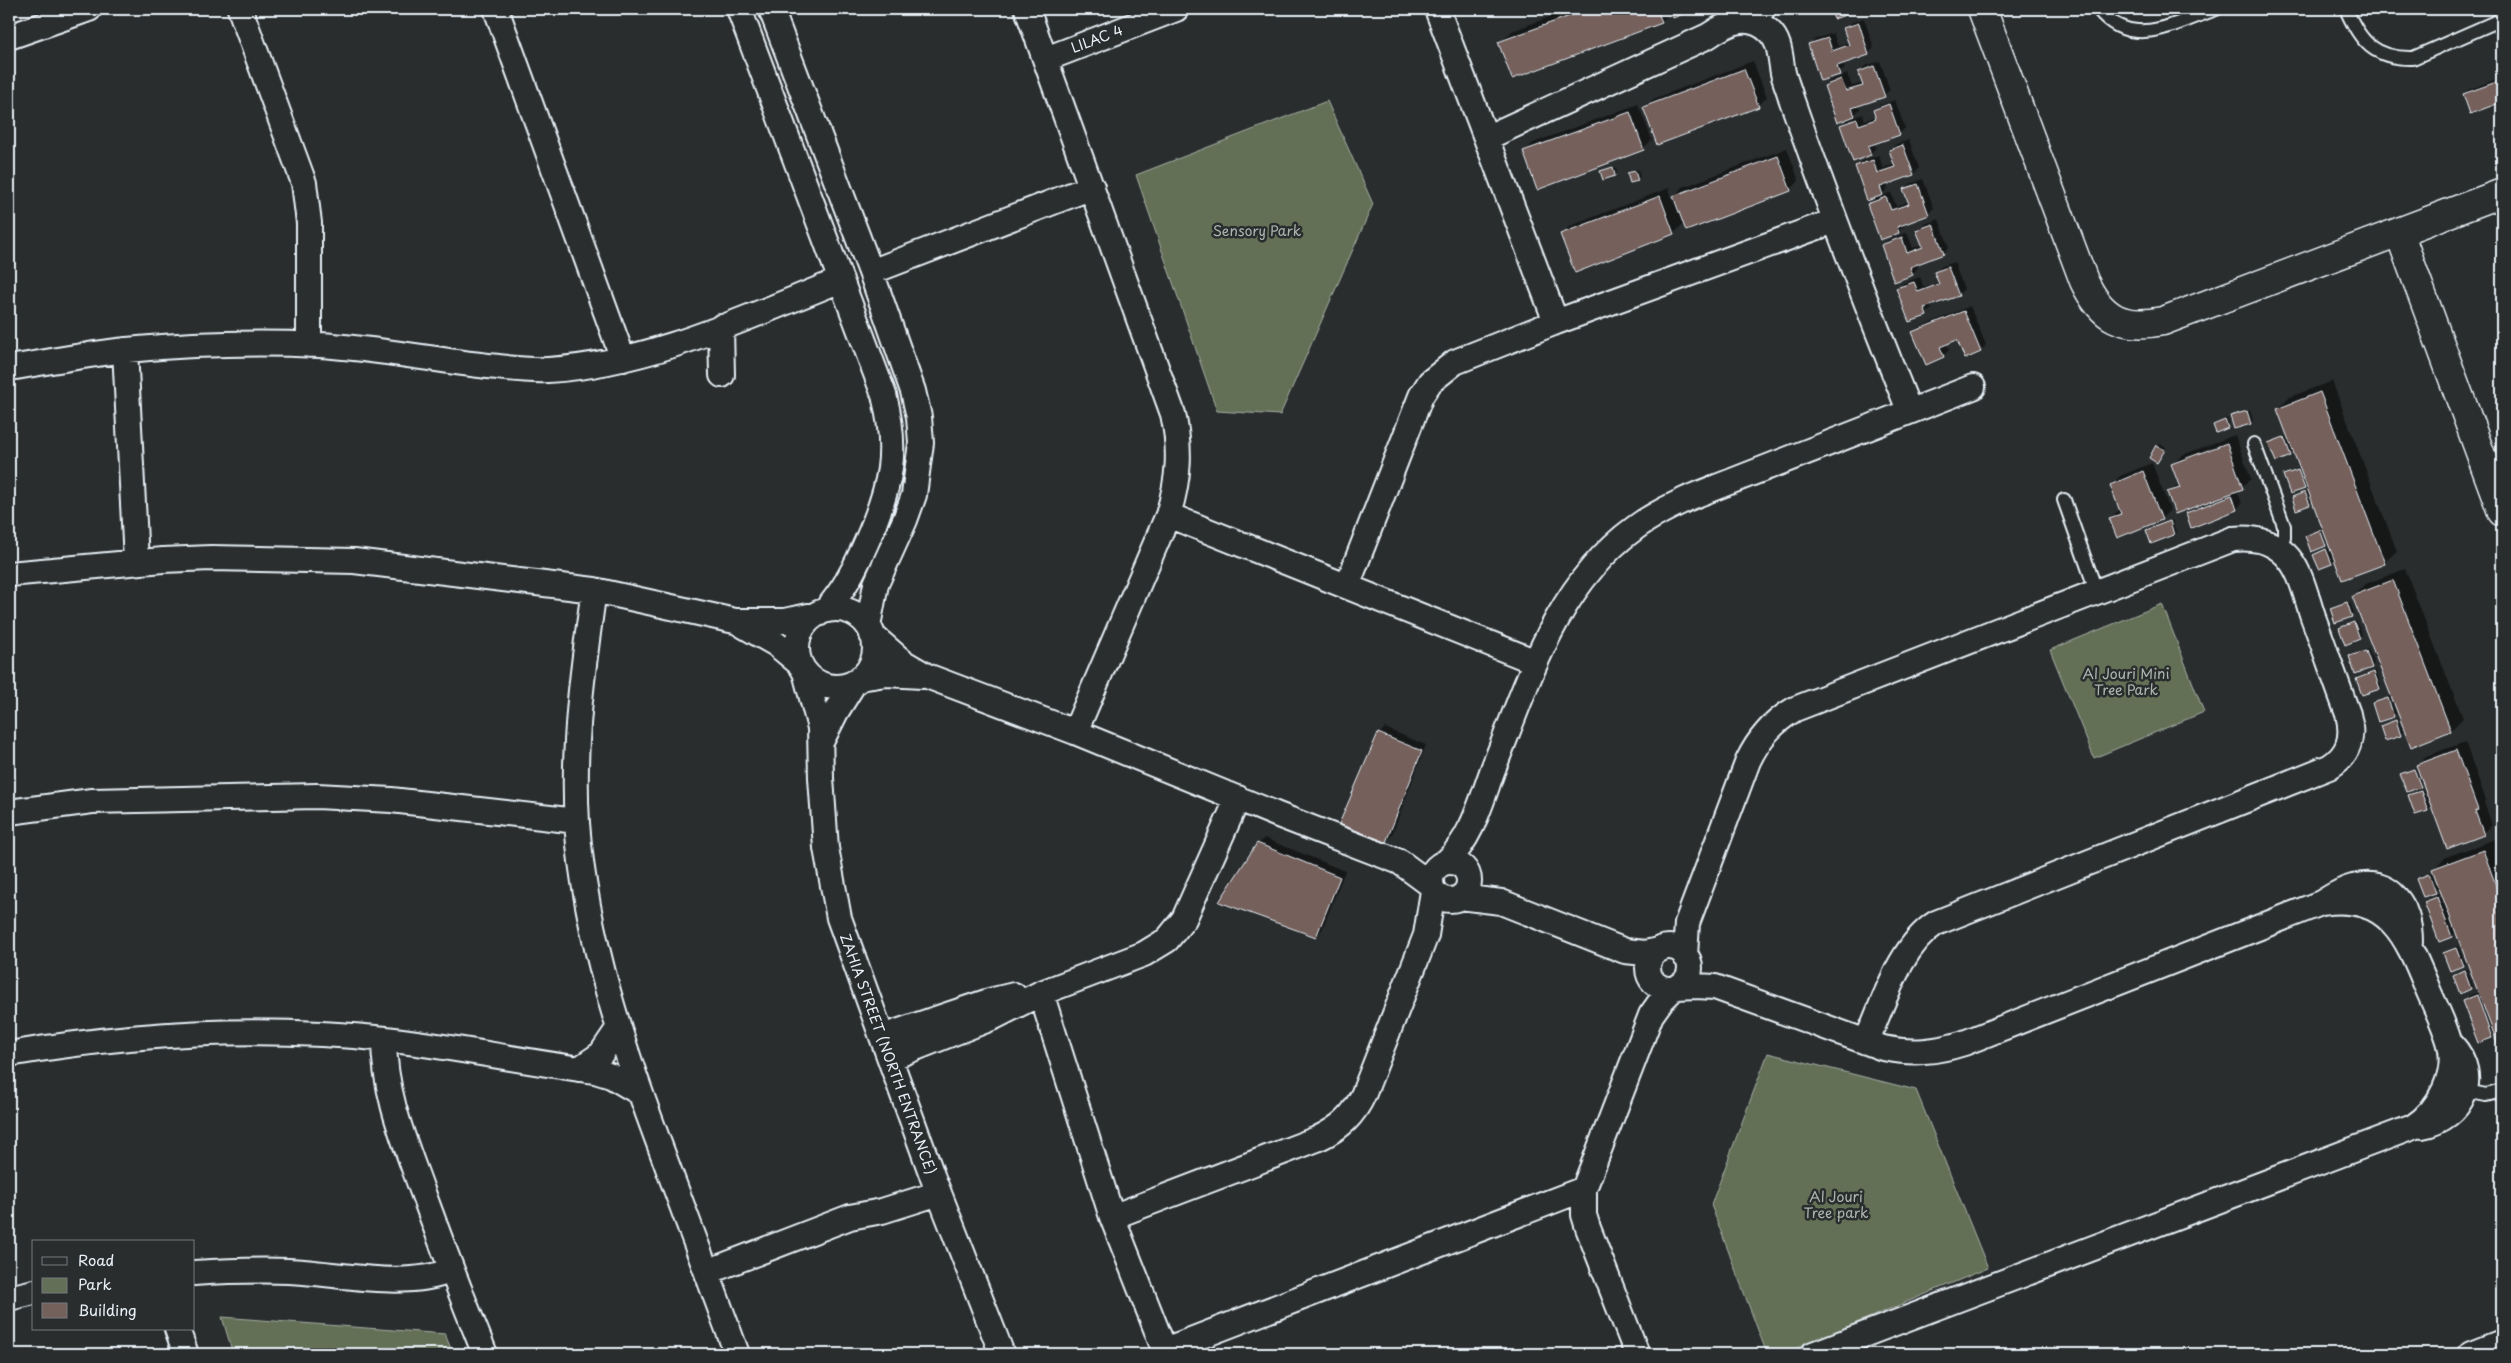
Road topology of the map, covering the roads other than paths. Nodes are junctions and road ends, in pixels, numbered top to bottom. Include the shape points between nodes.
1 (89, 9) edge
2 (240, 9) edge
3 (496, 9) edge
4 (739, 9) edge
5 (771, 9) edge
6 (1027, 9) edge
7 (1176, 9) edge
8 (1437, 9) edge
9 (1982, 9) edge
10 (2098, 9) edge
11 (2216, 9) edge
12 (2346, 9) edge
13 (1765, 16) edge
14 (2502, 20) edge
15 (11, 30) edge
16 (1708, 36) junction
17 (1046, 59) junction
18 (1784, 75) junction
19 (1486, 138) junction
20 (1092, 187) junction
21 (2502, 193) edge
22 (850, 216) junction
23 (1834, 221) junction
24 (820, 226) junction
25 (2399, 232) junction
26 (872, 272) junction
27 (840, 280) junction
28 (1556, 322) junction
29 (721, 327) junction
30 (309, 345) junction
31 (126, 350) junction
32 (624, 359) junction
33 (9, 368) edge
34 (722, 375) dead end
35 (1972, 387) dead end
36 (1909, 410) junction
37 (2254, 444) dead end
38 (2064, 500) dead end
39 (2502, 512) edge
40 (1168, 515) junction
41 (2278, 547) junction
42 (136, 561) junction
43 (9, 574) edge
44 (1347, 586) junction
45 (594, 590) junction
46 (2097, 593) junction
47 (822, 612) junction
48 (735, 621) junction
49 (870, 630) junction
50 (1536, 662) junction
51 (802, 668) junction
52 (927, 676) junction
53 (857, 680) junction
54 (1075, 732) junction
55 (821, 742) junction
56 (1238, 798) junction
57 (9, 812) edge
58 (577, 821) junction
59 (1468, 834) junction
60 (1400, 862) junction
61 (1444, 863) junction
62 (1467, 874) junction
63 (1432, 888) junction
64 (1458, 899) junction
65 (1501, 902) junction
66 (1426, 934) junction
67 (1625, 951) junction
68 (1674, 953) junction
69 (1650, 978) junction
70 (1715, 987) junction
71 (1675, 988) junction
72 (1041, 993) junction
73 (1651, 1015) junction
74 (618, 1029) junction
75 (384, 1039) junction
76 (1866, 1042) junction
77 (2450, 1042) junction
78 (886, 1048) junction
79 (9, 1054) edge
80 (578, 1069) junction
81 (2466, 1091) junction
82 (2502, 1091) edge
83 (640, 1093) junction
84 (2413, 1127) junction
85 (936, 1186) junction
86 (1584, 1189) junction
87 (1112, 1217) junction
88 (451, 1270) junction
89 (706, 1272) junction
90 (195, 1273) edge
91 (32, 1292) edge
92 (9, 1298) edge
93 (177, 1330) edge
94 (2502, 1342) edge
95 (1166, 1352) edge
96 (186, 1354) edge
97 (485, 1354) edge
98 (737, 1354) edge
99 (1002, 1354) edge
100 (1637, 1354) edge
101 (1814, 1354) edge
102 (2471, 1354) edge

1 - 15 street
2 - 30 street via 304,183 310,223
3 - 32 street
4 - 24 street
5 - 22 street
6 - 17 street
7 - 17 street, LILAC 4
8 - 19 street
9 - 25 street via 2084,281 2106,314 2124,323 2144,325 2163,320
10 - 11 lane via 2116,26 2139,32 2152,31
12 - 14 lane via 2367,44 2383,54 2401,58 2413,58
13 - 16 street via 1734,21
13 - 18 street via 1780,49
16 - 18 street via 1733,34 1754,39 1768,50
16 - 19 street
17 - 20 street
18 - 23 street
19 - 28 street
20 - 26 street
20 - 40 street via 1173,414 1179,464 1176,490
21 - 25 street
22 - 24 street
22 - 26 street
23 - 28 street
23 - 36 street
24 - 27 street
25 - 39 street
26 - 49 street via 913,391 921,443 914,495 876,584
27 - 29 street
27 - 47 street via 884,395 892,459 884,502 856,566 843,589
28 - 44 street via 1455,362 1430,382 1414,411
29 - 32 street
29 - 34 street
30 - 31 street
30 - 32 street via 460,364 546,370
31 - 33 street
31 - 42 street
35 - 36 street
36 - 50 street via 1691,497 1635,528 1610,548 1583,578
37 - 41 lane via 2284,526 2284,538
38 - 46 lane
40 - 44 street
40 - 54 street
41 - 46 street via 2256,539 2232,539
41 - 76 street via 2288,556 2300,579 2348,714 2351,734 2344,754 2329,767 1936,923 1909,949
42 - 43 street
42 - 45 street via 211,558 354,561
44 - 50 street
45 - 48 street
45 - 58 street via 580,704
46 - 68 street via 1795,709 1771,726 1748,762
47 - 48 street via 785,621
47 - 49 street via 838,609 849,612 860,617
47 - 51 street via 806,622 799,635 797,650
48 - 51 street via 770,640
49 - 52 street via 898,658
49 - 53 street via 873,658
50 - 59 street
51 - 53 street via 822,685 832,687
51 - 55 street, ZAHIA STREET (NORTH ENTRANCE) via 818,714
52 - 53 street via 893,674
52 - 54 street
53 - 55 street
54 - 56 street
55 - 78 street, ZAHIA STREET (NORTH ENTRANCE) via 822,813 832,884 840,918
56 - 60 street
56 - 72 street via 1184,919 1167,940 1144,954
57 - 58 street via 92,801 317,796 391,800
58 - 74 street via 591,926
59 - 61 street
59 - 62 street
60 - 61 street
60 - 63 street
61 - 62 street via 1458,864
61 - 63 street via 1433,872
62 - 64 street via 1468,888
62 - 65 street
63 - 64 street via 1442,900
63 - 66 street
64 - 65 street
64 - 66 street
65 - 67 street
66 - 87 street via 1362,1100 1351,1117 1317,1139
67 - 68 street
67 - 69 street
68 - 69 street via 1648,964
68 - 70 street
68 - 71 street via 1688,976
69 - 71 street via 1661,988
69 - 73 street
70 - 71 street
70 - 76 street
71 - 73 street
72 - 78 street via 989,1001
72 - 87 street
73 - 86 street
74 - 80 street via 601,1054
74 - 83 street
75 - 79 street via 223,1033 79,1044
75 - 80 street
75 - 88 street via 385,1077 391,1104
76 - 77 street via 1904,1052 1924,1053 1951,1048 2364,885 2382,889 2404,908 2410,926 2410,946
77 - 81 street via 2466,1070
77 - 84 street via 2450,1066 2444,1089 2431,1112
78 - 85 street, ZAHIA STREET (NORTH ENTRANCE)
80 - 83 street via 611,1076
81 - 82 lane via 2486,1095
81 - 84 street via 2456,1109 2427,1125
83 - 89 street
84 - 101 street
85 - 89 street via 882,1211 850,1217
85 - 99 street, ZAHIA STREET (NORTH ENTRANCE)
86 - 95 street
86 - 100 street via 1584,1215 1588,1228
87 - 95 street
88 - 90 street via 432,1278 411,1280 289,1272
88 - 97 street
89 - 98 street
91 - 92 street
93 - 96 street
94 - 102 street

